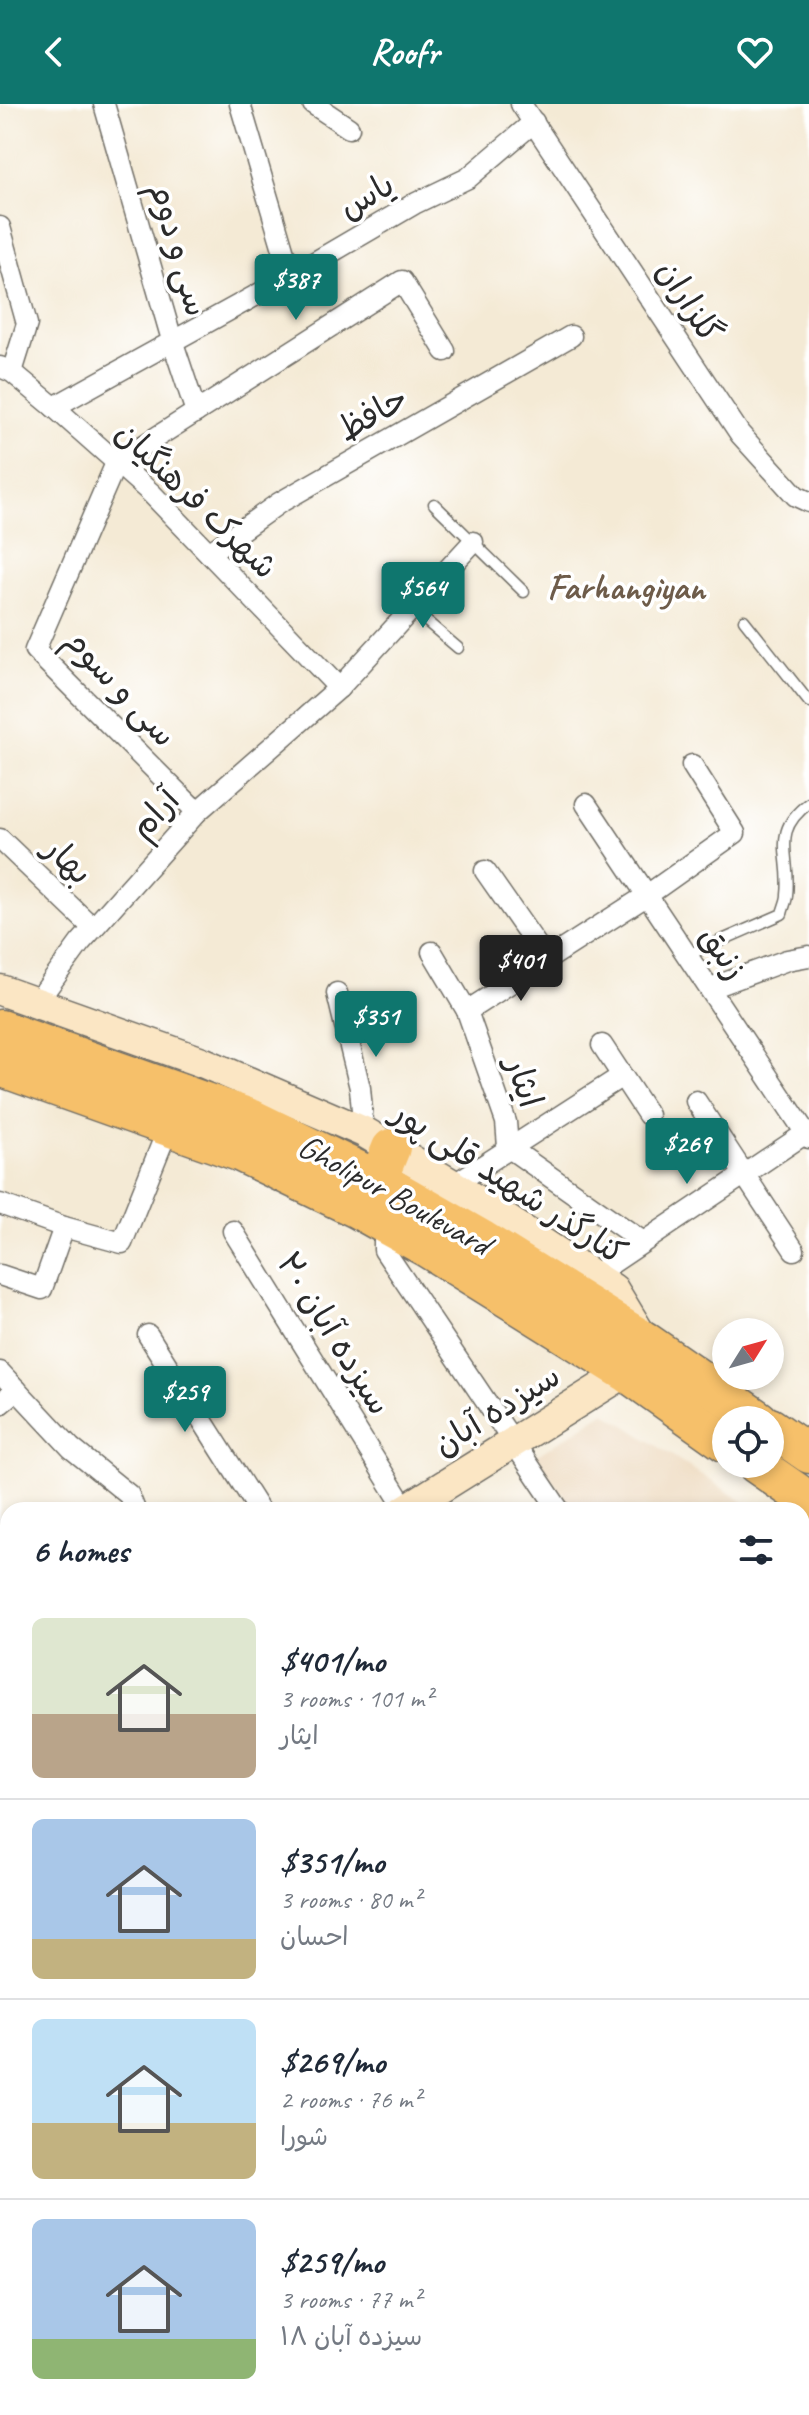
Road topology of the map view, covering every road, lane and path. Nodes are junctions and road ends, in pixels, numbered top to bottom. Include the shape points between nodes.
1 (104, 104) edge
2 (240, 104) edge
3 (313, 104) edge
4 (521, 104) edge
5 (534, 122) junction
6 (349, 128) dead end
7 (0, 227) edge
8 (291, 276) junction
9 (571, 336) dead end
10 (172, 340) junction
11 (445, 351) dead end
12 (6, 370) edge
13 (54, 407) junction
14 (196, 412) junction
15 (116, 463) junction
16 (809, 502) edge
17 (434, 504) dead end
18 (473, 542) junction
19 (209, 553) junction
20 (524, 592) dead end
21 (412, 609) junction
22 (744, 620) dead end
23 (458, 648) dead end
24 (339, 688) junction
25 (809, 702) edge
26 (692, 765) dead end
27 (809, 803) edge
28 (586, 804) dead end
29 (197, 812) junction
30 (0, 839) edge
31 (485, 871) dead end
32 (646, 896) junction
33 (93, 928) junction
34 (432, 952) dead end
35 (688, 955) junction
36 (809, 956) edge
37 (547, 960) junction
38 (711, 988) junction
39 (0, 990) edge
40 (337, 993) dead end
41 (37, 1002) junction
42 (467, 1011) junction
43 (0, 1029) edge
44 (602, 1045) dead end
45 (0, 1067) edge
46 (622, 1076) junction
47 (236, 1094) junction
48 (696, 1101) dead end
49 (648, 1115) dead end
50 (169, 1126) junction
51 (808, 1135) edge
52 (508, 1147) junction
53 (378, 1153) junction
54 (744, 1174) junction
55 (453, 1185) junction
56 (0, 1204) edge
57 (384, 1224) junction
58 (64, 1227) junction
59 (233, 1231) dead end
60 (643, 1242) junction
61 (794, 1250) dead end
62 (0, 1275) edge
63 (593, 1276) junction
64 (148, 1335) dead end
65 (636, 1356) junction
66 (0, 1372) edge
67 (17, 1390) junction
68 (0, 1404) edge
69 (732, 1406) edge
70 (712, 1429) edge
71 (784, 1437) edge
72 (515, 1443) junction
73 (809, 1454) edge
74 (776, 1478) edge
75 (809, 1501) edge
76 (132, 1502) edge
77 (254, 1502) edge
78 (401, 1502) edge
79 (419, 1502) edge
80 (554, 1502) edge

1 - 10 street, سی و دوم
2 - 8 street
3 - 6 street
4 - 5 street, گلزاران
5 - 8 street, یاس via 468,178
5 - 16 street, گلزاران via 740,434 796,496
7 - 12 street via 27,324
8 - 10 street, یاس
9 - 19 street, حافظ via 279,503
10 - 13 street, یاس
10 - 14 street, سی و دوم
11 - 14 street via 402,281
12 - 13 street, شهرک فرهنگیان
13 - 15 street, شهرک فرهنگیان
14 - 15 street
15 - 19 street, شهرک فرهنگیان
15 - 29 street, سی و سوم via 35,650
17 - 18 lane
18 - 20 lane
18 - 21 street, آرام
19 - 24 street, شهرک فرهنگیان
21 - 23 lane
21 - 24 street, آرام
22 - 25 lane
24 - 29 street, آرام
26 - 32 street via 735,833
27 - 35 lane via 796,812 783,834 787,895 782,914
28 - 32 street, زنبق
29 - 33 street, آرام
30 - 33 street, بهار
31 - 37 street
32 - 35 street, زنبق
32 - 37 street
33 - 41 street, آرام
34 - 42 street, ایثار
35 - 38 street, زنبق
36 - 38 street
37 - 42 street
38 - 51 street, زنبق
39 - 41 street, کنارگذر شهید قلی پور
40 - 53 street
41 - 47 street, کنارگذر شهید قلی پور
42 - 52 street, ایثار via 506,1122
43 - 47 highway, Gholipur Boulevard
44 - 46 street
45 - 50 highway
46 - 49 street
46 - 52 street
47 - 53 highway, Gholipur Boulevard
47 - 53 street, کنارگذر شهید قلی پور
48 - 54 street
50 - 57 highway via 239,1152
50 - 58 street via 122,1243
51 - 54 street
52 - 55 street
52 - 60 street
53 - 55 street, کنارگذر شهید قلی پور
53 - 65 highway, Gholipur Boulevard
54 - 60 street
54 - 61 street
55 - 63 street, کنارگذر شهید قلی پور
56 - 58 street
57 - 65 highway
57 - 72 street via 384,1250
58 - 62 street via 42,1289
59 - 78 street, سیزده آبان ۲۰
60 - 63 street
63 - 65 street, کنارگذر شهید قلی پور via 613,1289
64 - 77 street
65 - 69 highway, Gholipur Boulevard
65 - 70 highway
65 - 72 street, سیزده آبان
66 - 67 street
67 - 68 street
67 - 76 street
71 - 73 highway
72 - 79 street, سیزده آبان
72 - 80 street
74 - 75 highway

